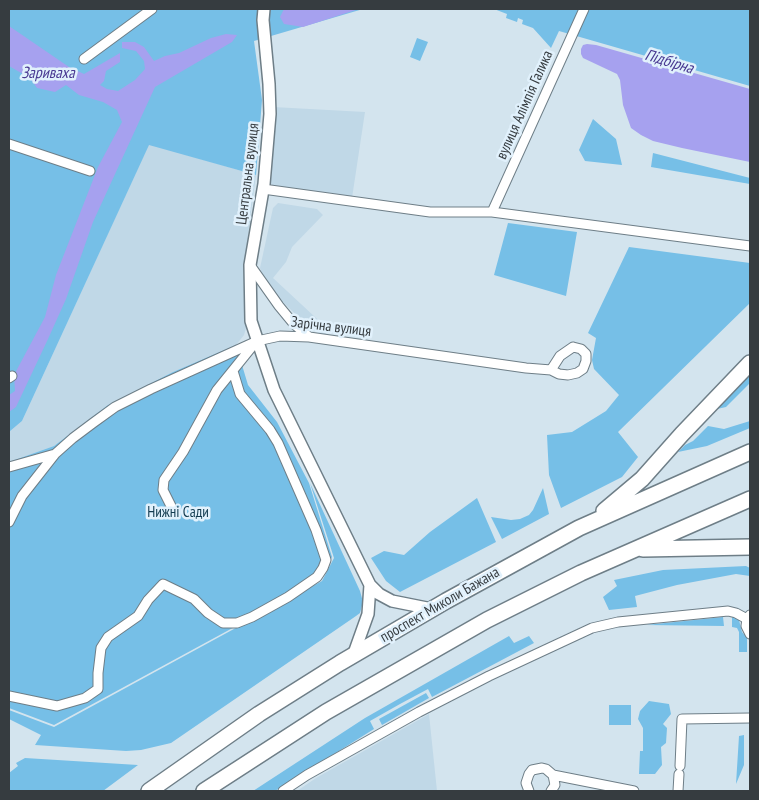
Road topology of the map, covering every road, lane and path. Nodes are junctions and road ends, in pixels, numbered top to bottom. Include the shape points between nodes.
1 (152, 9) edge
2 (264, 9) edge
3 (584, 9) edge
4 (84, 58) dead end
5 (9, 144) edge
6 (90, 171) dead end
7 (263, 189) junction
8 (492, 212) junction
9 (750, 246) edge
10 (250, 265) junction
11 (309, 338) junction
12 (257, 341) junction
13 (750, 363) edge
14 (550, 370) dead end
15 (233, 371) junction
16 (750, 452) edge
17 (55, 454) junction
18 (9, 467) edge
19 (750, 499) edge
20 (171, 506) dead end
21 (9, 522) edge
22 (579, 528) junction
23 (750, 546) edge
24 (634, 549) junction
25 (370, 585) junction
26 (432, 609) junction
27 (749, 617) edge
28 (750, 635) edge
29 (353, 656) junction
30 (9, 696) edge
31 (750, 718) edge
32 (553, 775) junction
33 (149, 791) edge
34 (204, 791) edge
35 (284, 791) edge
36 (530, 791) edge
37 (551, 791) edge
38 (634, 791) edge
39 (678, 791) edge

1 - 4 street
2 - 7 street, Центральна вулиця via 270,114
3 - 8 street, вулиця Алімпія Галика
5 - 6 street
7 - 8 street via 430,212
7 - 10 street, Центральна вулиця
8 - 9 street
10 - 11 street via 279,306
10 - 12 street, Центральна вулиця via 251,321
11 - 12 street, Зарічна вулиця via 280,336
11 - 14 street, Зарічна вулиця
12 - 15 street
12 - 17 street, Зарічна вулиця via 115,408
12 - 25 street via 274,390
13 - 22 highway via 642,479
15 - 20 street via 212,397 164,480 163,490
15 - 30 street via 240,394 278,443 316,530 326,560 324,568 317,577 288,597 237,622 223,623 194,599 163,584 138,616 108,637 101,648 98,689 85,698 57,706
16 - 22 highway, проспект Миколи Бажана
17 - 18 street
17 - 21 street, Зарічна вулиця via 22,496
19 - 24 highway
22 - 26 highway, проспект Миколи Бажана
23 - 24 highway
24 - 34 highway via 486,620 326,712
25 - 26 street via 392,601
25 - 29 street via 368,614
26 - 29 highway, проспект Миколи Бажана
27 - 28 street via 746,626
27 - 35 street via 728,611 618,622 592,628 419,712
29 - 33 highway, проспект Миколи Бажана via 259,714
31 - 39 street via 682,719
32 - 36 street via 542,768 532,770 526,783
32 - 37 street
32 - 38 street

